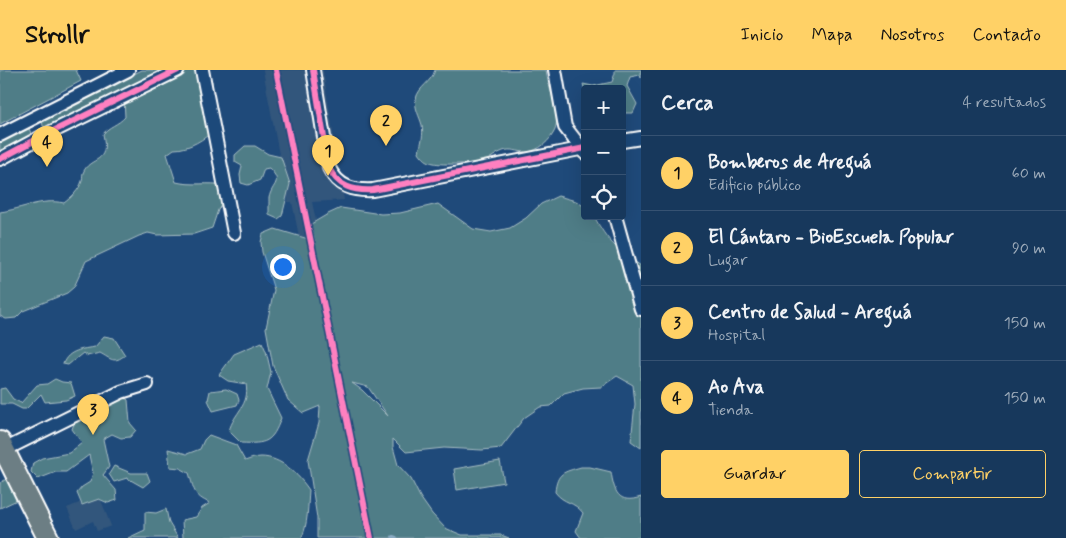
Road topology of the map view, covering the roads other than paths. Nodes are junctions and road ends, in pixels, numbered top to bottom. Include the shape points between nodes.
1 (128, 70) edge
2 (178, 70) edge
3 (202, 70) edge
4 (313, 70) edge
5 (555, 70) edge
6 (0, 135) edge
7 (641, 138) edge
8 (626, 140) edge
9 (581, 146) edge
10 (581, 151) edge
11 (0, 159) edge
12 (615, 220) edge
13 (234, 233) dead end
14 (641, 309) edge
15 (147, 384) dead end
16 (2, 446) edge
17 (48, 538) edge

1 - 6 street
2 - 11 street
3 - 13 street
4 - 10 street via 329,168 337,180 350,189 373,190
5 - 9 street via 565,127
7 - 8 street
12 - 14 street
15 - 16 street via 121,392
16 - 17 main road

